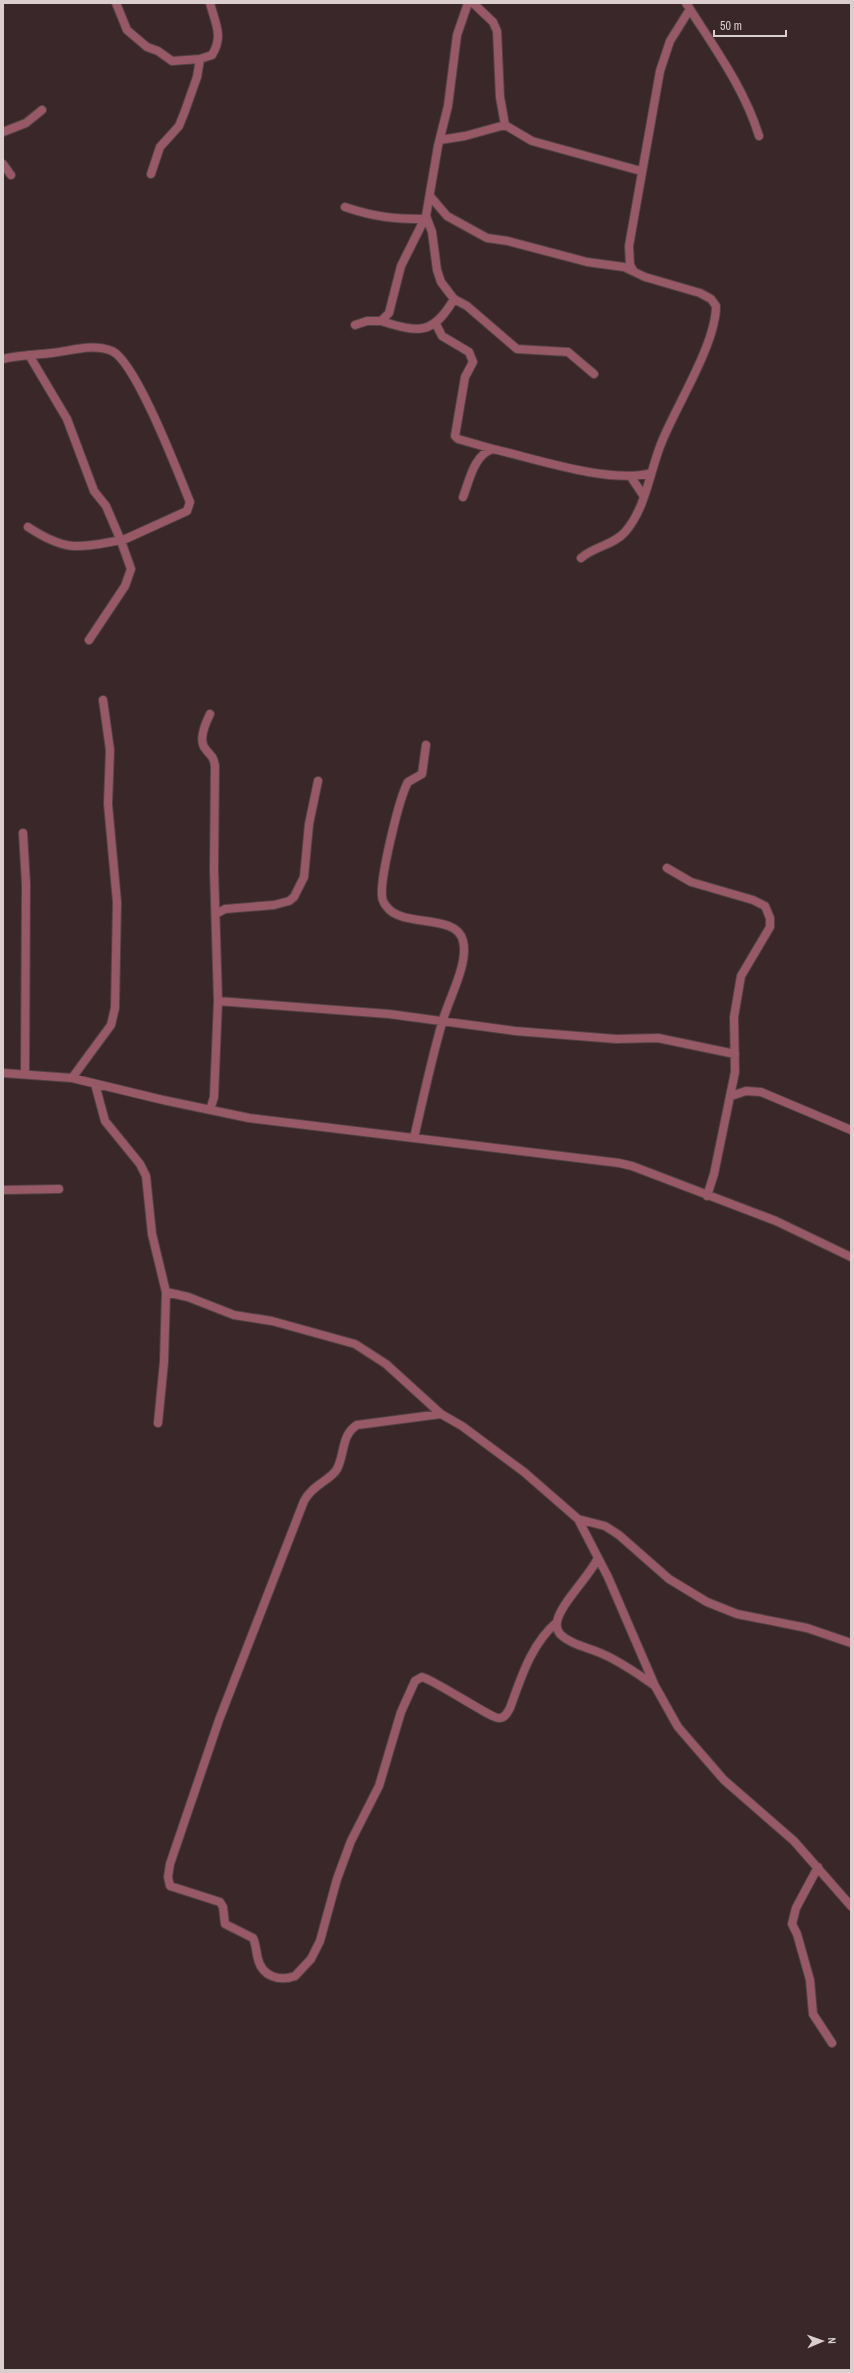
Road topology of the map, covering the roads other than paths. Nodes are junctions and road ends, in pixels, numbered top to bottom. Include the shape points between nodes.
1 (116, 3) edge
2 (210, 3) edge
3 (468, 3) edge
4 (473, 3) edge
5 (688, 6) edge
6 (200, 60) junction
7 (42, 110) dead end
8 (505, 125) junction
9 (3, 132) edge
10 (759, 136) dead end
11 (440, 140) junction
12 (3, 164) edge
13 (641, 171) junction
14 (151, 174) dead end
15 (11, 175) dead end
16 (430, 196) junction
17 (345, 207) dead end
18 (425, 218) junction
19 (633, 270) junction
20 (454, 299) junction
21 (381, 321) junction
22 (436, 324) junction
23 (355, 325) dead end
24 (29, 355) junction
25 (3, 359) edge
26 (594, 374) dead end
27 (492, 449) junction
28 (651, 472) junction
29 (631, 477) junction
30 (644, 495) junction
31 (463, 497) dead end
32 (28, 527) dead end
33 (121, 540) junction
34 (581, 558) dead end
35 (89, 640) dead end
36 (103, 700) dead end
37 (210, 714) dead end
38 (426, 745) dead end
39 (318, 781) dead end
40 (23, 833) dead end
41 (667, 868) dead end
42 (216, 914) junction
43 (218, 1001) junction
44 (442, 1022) junction
45 (735, 1054) junction
46 (3, 1073) edge
47 (25, 1073) junction
48 (72, 1078) junction
49 (95, 1084) junction
50 (731, 1096) junction
51 (210, 1110) junction
52 (851, 1130) edge
53 (414, 1138) junction
54 (59, 1189) dead end
55 (3, 1190) edge
56 (707, 1196) junction
57 (851, 1257) edge
58 (166, 1292) junction
59 (441, 1414) junction
60 (158, 1423) dead end
61 (578, 1519) junction
62 (598, 1558) junction
63 (557, 1622) junction
64 (851, 1643) edge
65 (655, 1686) junction
66 (818, 1867) junction
67 (851, 1906) edge
68 (832, 2043) dead end

1 - 6 street via 127,30 147,47 172,61
2 - 6 street via 218,28 218,42 212,55
3 - 11 street via 457,35 448,106
4 - 8 street via 493,22 497,31 500,97
5 - 10 street via 737,82 751,110
5 - 13 street via 665,53 650,137
6 - 14 street via 197,77 179,126 160,147
7 - 9 street via 26,123
8 - 11 street
8 - 13 street via 538,143
11 - 16 street
12 - 15 street
13 - 19 street via 629,246 630,265
16 - 18 street
16 - 19 street via 447,216 487,238 587,262
17 - 18 street via 391,219
18 - 20 street via 432,232 441,282
18 - 21 street via 401,266 389,313
19 - 28 street via 645,277 700,293 711,299 716,306 710,335 662,441
20 - 22 street
20 - 26 street via 467,306 517,349 568,352
21 - 22 street via 420,328
21 - 23 street via 367,321
22 - 27 street via 446,338 469,352 473,362 466,377 456,436 458,439
24 - 25 street
24 - 33 street via 67,419 94,491 106,506
24 - 33 street via 102,348 122,359 134,376 190,507 188,511
27 - 29 street via 537,461
27 - 31 street via 479,458
28 - 29 street
28 - 30 street
29 - 30 street
30 - 34 street via 626,532
32 - 33 street via 65,547
33 - 35 street via 131,570
36 - 48 street via 110,750 108,804 117,902 115,1008 111,1024
37 - 42 street via 202,742 212,754 215,766
38 - 44 street via 422,774 408,782 400,807 391,841 382,898 387,909 412,919 451,927 463,940 461,966
39 - 42 street via 309,824 304,877 294,896 288,901 274,905 225,909
40 - 47 street via 26,884
41 - 45 street via 691,882 753,900 765,906 770,918 770,927 742,976 734,1017
42 - 43 street
43 - 44 street via 329,1009
43 - 51 street via 214,1097
44 - 45 street via 602,1038 667,1039
44 - 53 street
45 - 50 street
46 - 47 street
47 - 48 street
48 - 49 street
49 - 51 street
49 - 58 street via 105,1121 140,1164 146,1176 152,1234
50 - 52 street via 746,1091 761,1092
50 - 56 street
51 - 53 street via 249,1118
53 - 56 street via 619,1163
54 - 55 street
56 - 57 street via 776,1221
58 - 59 street via 188,1297 234,1315 272,1321 355,1344 386,1364
58 - 60 street via 164,1362
59 - 61 street via 462,1426 524,1472
59 - 63 street via 363,1423 352,1428 346,1437 335,1472 313,1487 304,1501 207,1753 170,1864 170,1886 220,1902 225,1924 253,1938 260,1964 268,1975 277,1978 295,1976 311,1959 320,1941 337,1879 351,1841 379,1786 401,1712 415,1681 422,1677 429,1679 495,1718 501,1718 510,1708 526,1663 546,1633
61 - 62 street
61 - 64 street via 605,1526 619,1535 669,1579 707,1602 737,1614 807,1628
62 - 63 street via 591,1573 571,1596
62 - 65 street
63 - 65 street via 559,1632 568,1639 606,1655
65 - 66 street via 678,1727 724,1780 794,1841
66 - 67 street
66 - 68 street via 796,1908 792,1924 810,1980 813,2014

